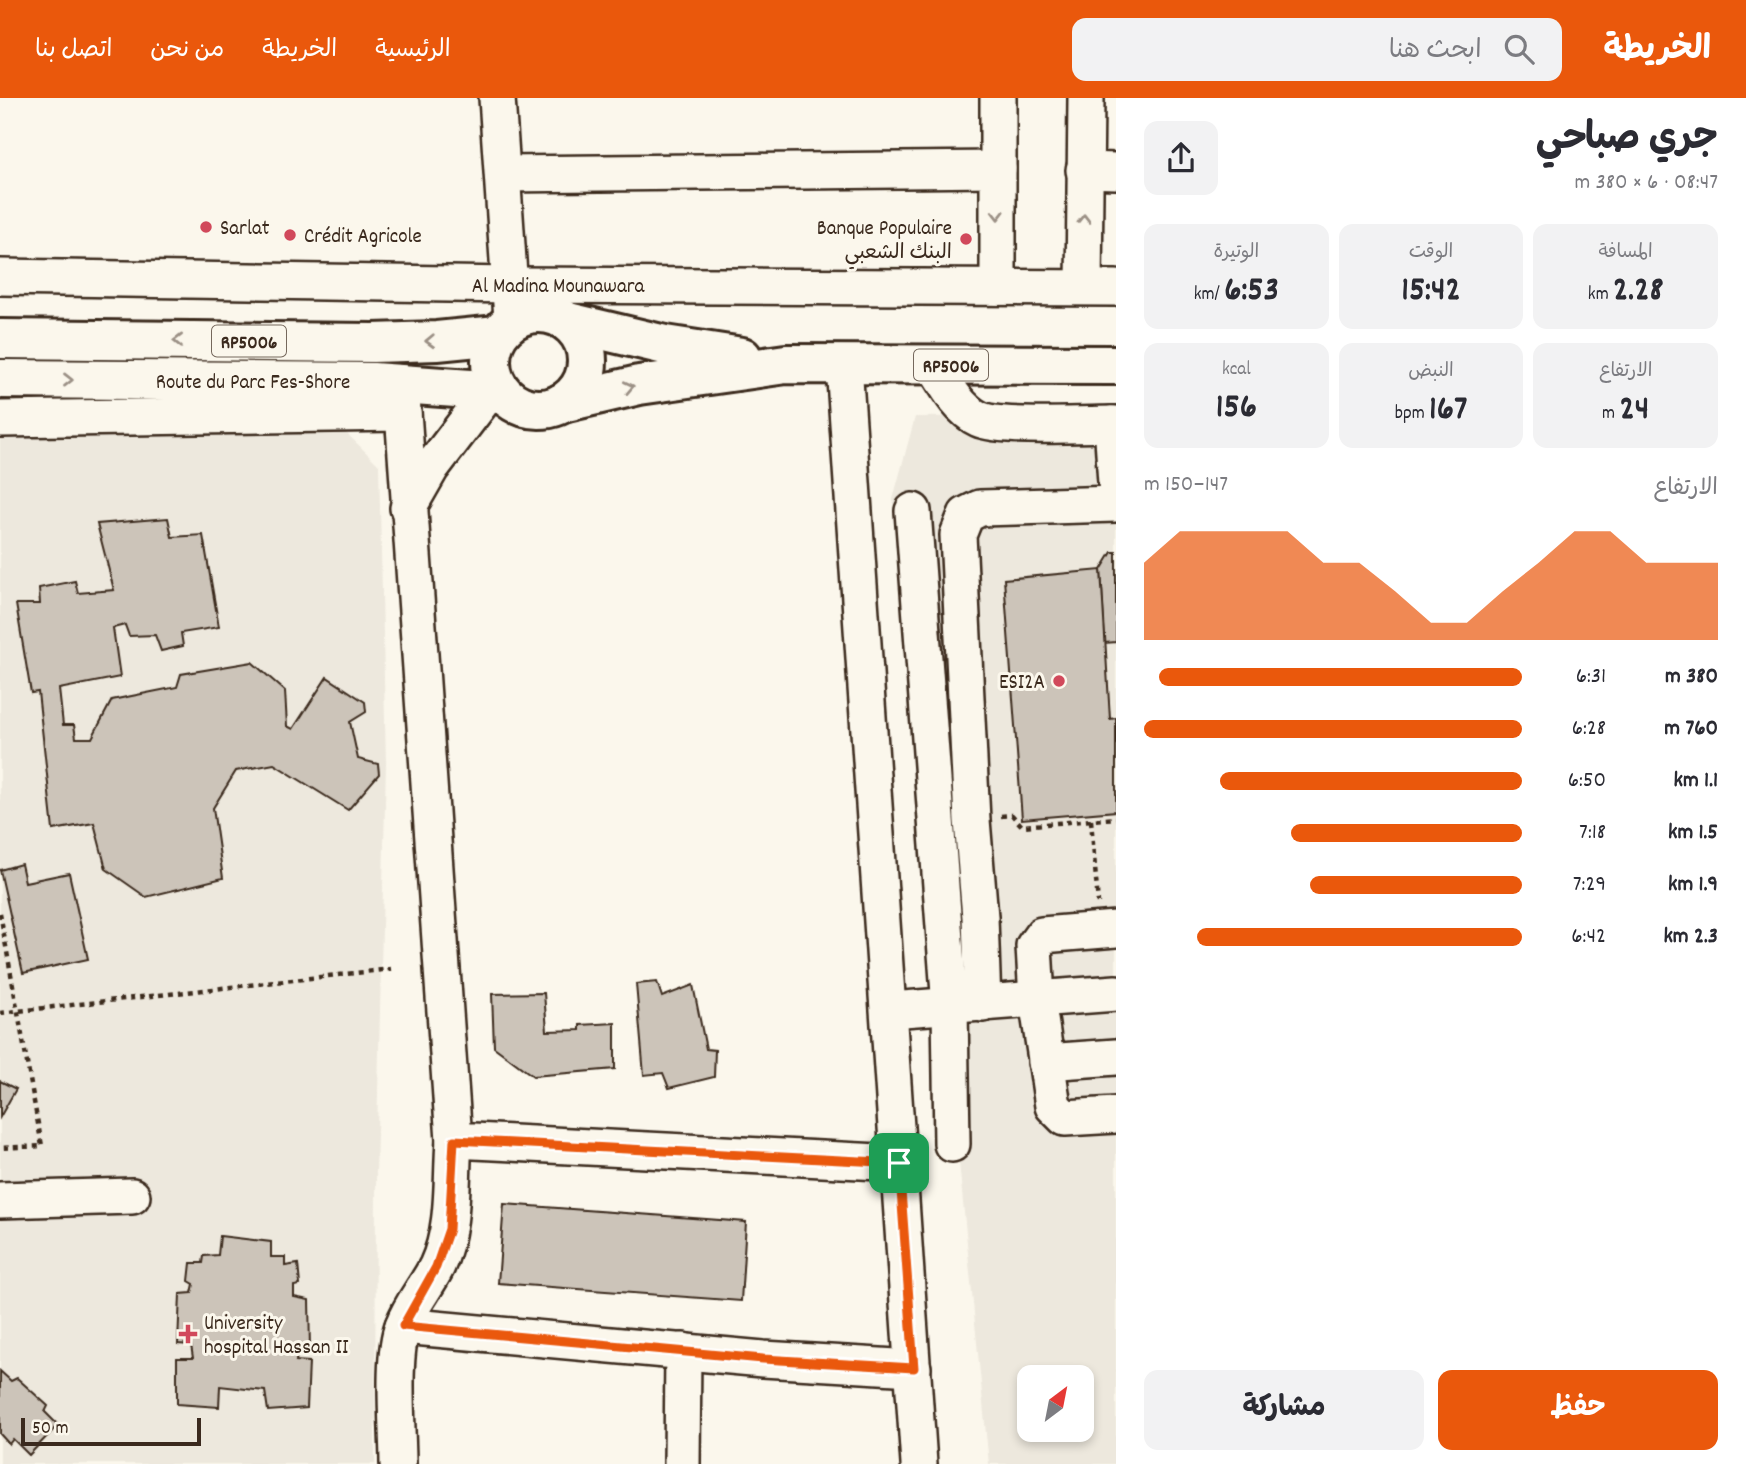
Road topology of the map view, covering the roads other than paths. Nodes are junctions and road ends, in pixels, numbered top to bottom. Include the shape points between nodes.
1 (497, 98) edge
2 (998, 98) edge
3 (1086, 98) edge
4 (998, 169) junction
5 (1100, 171) edge
6 (503, 174) junction
7 (0, 277) edge
8 (998, 287) junction
9 (1100, 288) edge
10 (507, 313) junction
11 (568, 322) junction
12 (0, 339) edge
13 (786, 364) junction
14 (844, 365) junction
15 (933, 365) junction
16 (1116, 365) edge
17 (0, 379) edge
18 (497, 394) junction
19 (402, 398) junction
20 (562, 403) junction
21 (0, 419) edge
22 (1114, 424) edge
23 (1116, 483) edge
24 (1116, 504) edge
25 (408, 508) junction
26 (912, 511) dead end
27 (1108, 930) edge
28 (1116, 993) edge
29 (1037, 999) junction
30 (966, 1006) junction
31 (890, 1010) junction
32 (1116, 1057) edge
33 (1046, 1062) junction
34 (1116, 1115) edge
35 (454, 1140) junction
36 (952, 1144) dead end
37 (899, 1163) junction
38 (132, 1196) dead end
39 (0, 1200) edge
40 (403, 1326) junction
41 (683, 1351) junction
42 (914, 1368) junction
43 (398, 1464) edge
44 (682, 1464) edge
45 (919, 1464) edge

1 - 6 street
2 - 4 street
3 - 5 street
4 - 6 street
4 -> 8 street
9 -> 5 street
6 - 10 street
7 - 10 street, Al Madina Mounawara
8 - 9 street, Al Madina Mounawara
8 - 10 street, Al Madina Mounawara
10 - 11 main road, RP5006 via 554,314
10 -> 12 main road, Route du Parc Fes-Shore / RP5006 via 437,341
10 - 18 main road via 491,355
11 - 13 main road, RP5006 via 665,345
11 - 20 main road via 580,334 587,365 579,387
13 - 14 main road, RP5006
20 -> 13 main road, RP5006 via 639,385
14 - 15 main road, RP5006
14 - 31 street
15 - 16 main road, RP5006
15 - 22 street via 958,402 979,419 1003,424
17 -> 19 main road, Route du Parc Fes-Shore / RP5006
18 - 19 main road, Route du Parc Fes-Shore / RP5006
18 - 20 main road, RP5006 via 532,408
18 - 25 street via 431,468
19 - 21 street
19 - 25 street
22 - 23 street
24 - 30 street via 979,508 962,521 958,535 980,917
25 - 35 street
26 - 30 street
27 - 29 street via 1042,935 1034,946
28 - 29 street
29 - 30 street
29 - 33 street
30 - 31 street
30 - 36 street
31 - 37 street
32 - 33 street
33 - 34 street via 1053,1106 1065,1118
35 - 37 street
35 - 40 street via 449,1229 436,1267
37 - 42 street
38 - 39 street
40 - 41 street
40 - 43 street via 397,1377
41 - 42 street
41 - 44 street
42 - 45 street

